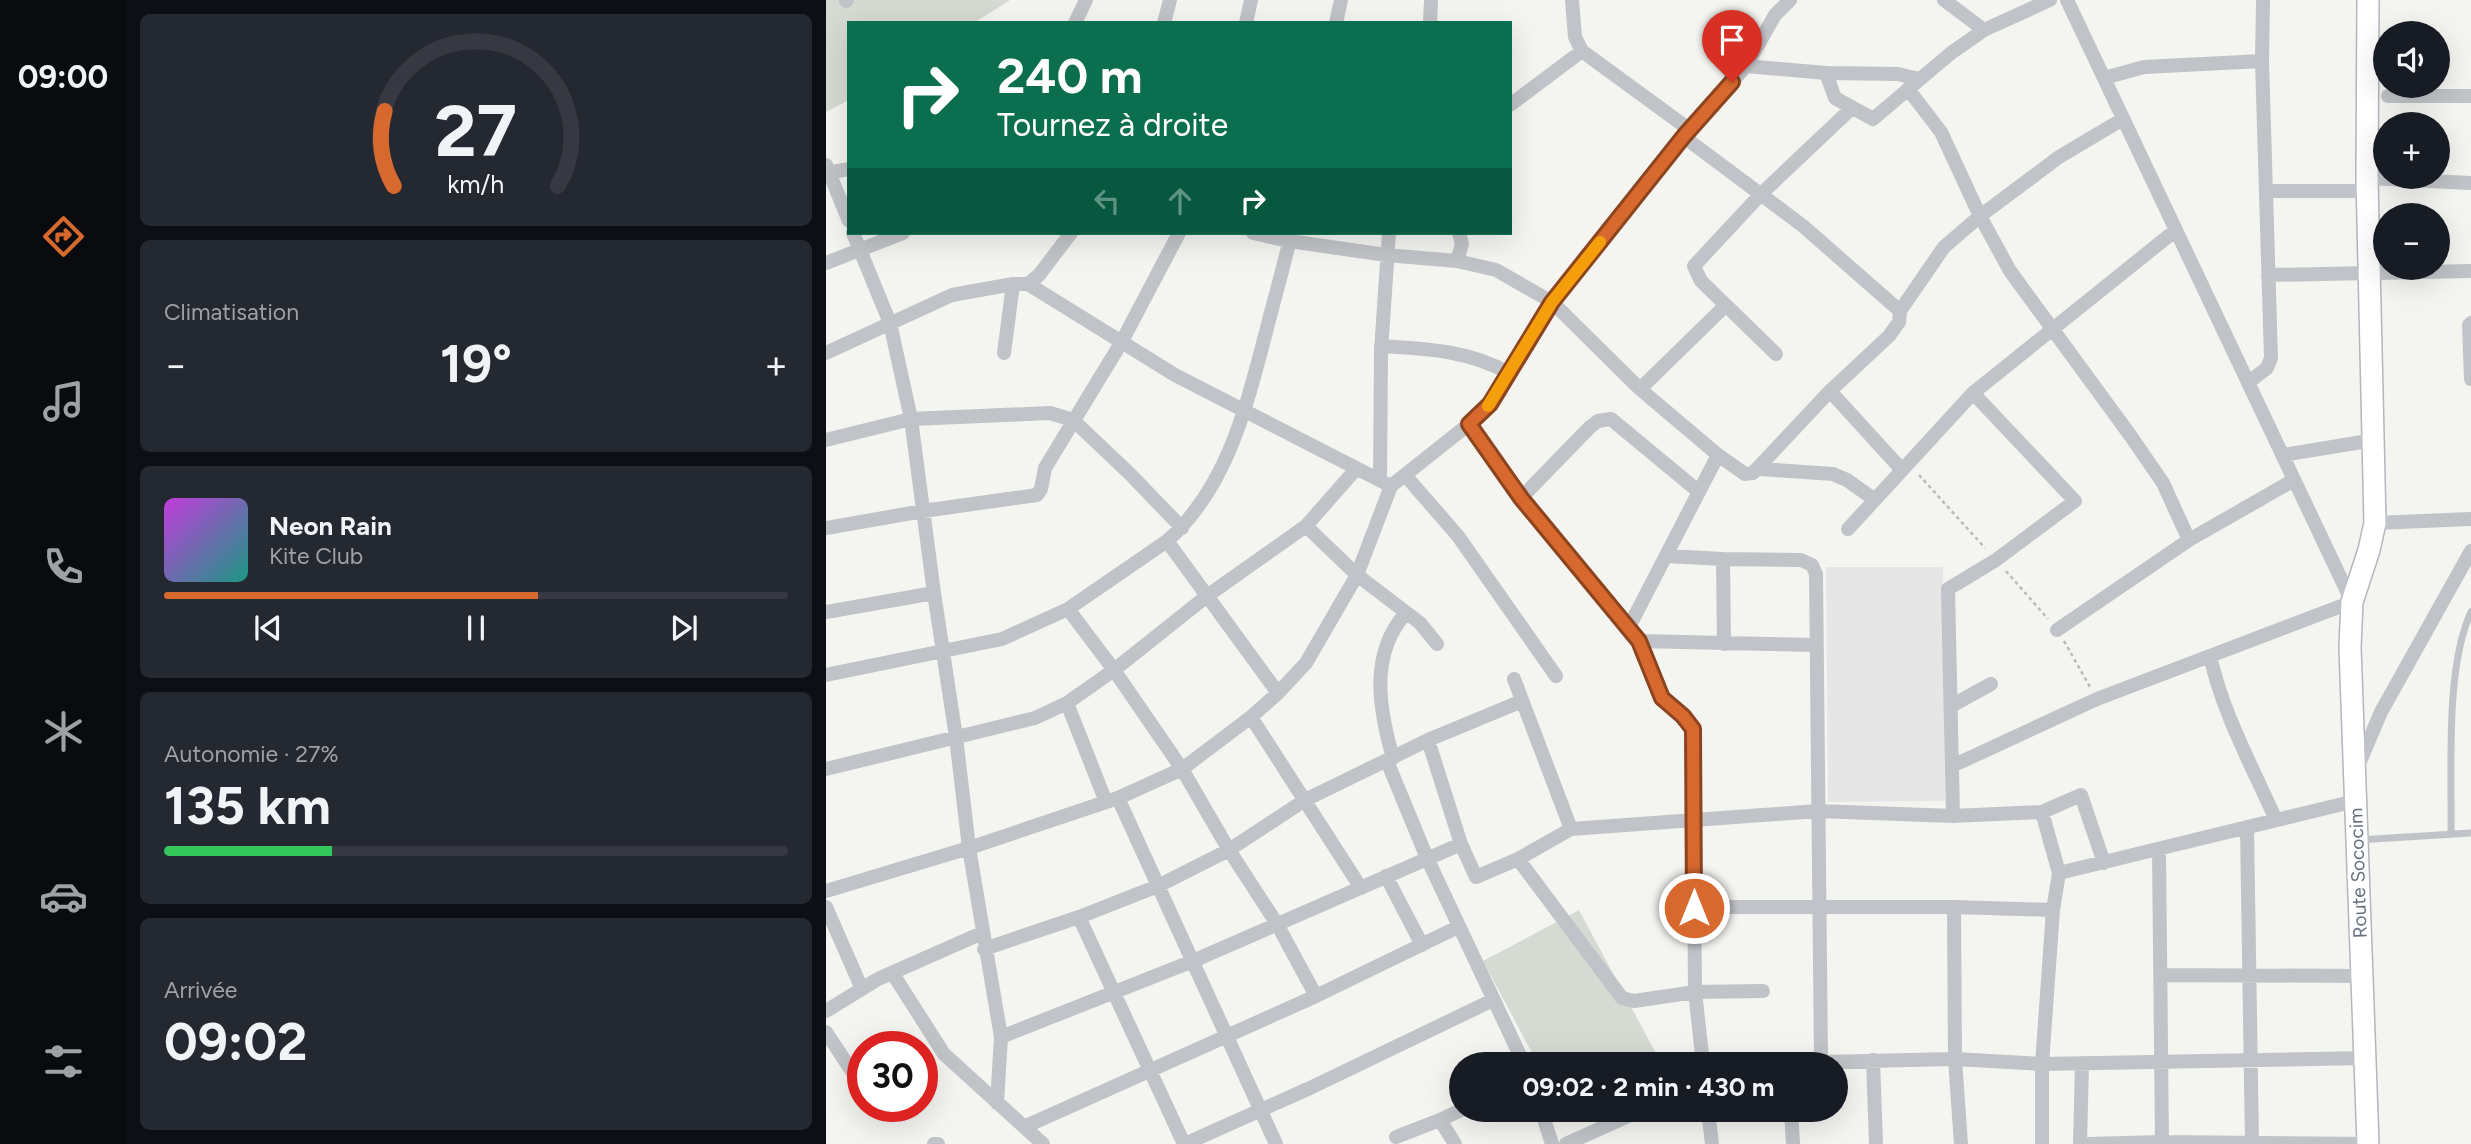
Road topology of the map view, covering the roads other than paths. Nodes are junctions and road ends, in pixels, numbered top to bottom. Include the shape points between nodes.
1 (1086, 0) edge
2 (1170, 0) edge
3 (1251, 0) edge
4 (1341, 0) edge
5 (1432, 0) edge
6 (1572, 0) edge
7 (1790, 0) edge
8 (1944, 0) edge
9 (2050, 0) edge
10 (2067, 0) edge
11 (2263, 0) edge
12 (2368, 0) edge
13 (1077, 21) edge
14 (1165, 21) edge
15 (1246, 21) edge
16 (1336, 21) edge
17 (1430, 21) edge
18 (1984, 30) junction
19 (1582, 51) junction
20 (2262, 61) junction
21 (1746, 66) junction
22 (1825, 73) junction
23 (2104, 78) junction
24 (1913, 84) junction
25 (2450, 96) edge
26 (2471, 96) edge
27 (1512, 104) edge
28 (1852, 108) junction
29 (2123, 119) junction
30 (1687, 133) junction
31 (847, 169) edge
32 (827, 170) edge
33 (2471, 183) edge
34 (2367, 184) junction
35 (2266, 191) junction
36 (1761, 194) junction
37 (847, 216) edge
38 (1980, 216) junction
39 (2176, 230) junction
40 (854, 235) edge
41 (898, 235) edge
42 (1070, 235) edge
43 (1178, 235) edge
44 (1272, 235) edge
45 (1389, 235) edge
46 (1460, 235) edge
47 (1290, 237) edge
48 (860, 251) junction
49 (1386, 255) junction
50 (1457, 261) junction
51 (826, 263) edge
52 (2471, 271) edge
53 (2268, 275) junction
54 (2368, 275) junction
55 (1021, 284) junction
56 (1552, 302) junction
57 (1726, 304) junction
58 (1900, 311) junction
59 (890, 323) junction
60 (2471, 323) edge
61 (2052, 330) junction
62 (1121, 343) junction
63 (1381, 346) junction
64 (826, 353) edge
65 (1004, 353) dead end
66 (1776, 354) dead end
67 (1509, 373) junction
68 (2471, 379) edge
69 (2249, 382) junction
70 (1640, 389) junction
71 (1830, 391) junction
72 (1973, 393) junction
73 (1245, 411) junction
74 (911, 419) junction
75 (1073, 420) junction
76 (1469, 424) junction
77 (826, 440) edge
78 (2374, 440) junction
79 (2283, 455) junction
80 (1718, 456) junction
81 (1905, 467) junction
82 (1356, 469) junction
83 (1760, 469) junction
84 (1405, 475) junction
85 (2294, 480) junction
86 (1386, 483) junction
87 (1698, 491) junction
88 (1521, 498) junction
89 (1875, 500) junction
90 (923, 511) junction
91 (2471, 519) edge
92 (2375, 523) junction
93 (1306, 526) junction
94 (826, 528) edge
95 (1182, 528) junction
96 (1847, 529) dead end
97 (2189, 540) junction
98 (1167, 541) junction
99 (2471, 551) edge
100 (1667, 556) junction
101 (1723, 559) junction
102 (1357, 575) junction
103 (934, 593) junction
104 (1206, 596) junction
105 (2352, 602) junction
106 (1068, 609) junction
107 (826, 611) edge
108 (2471, 612) edge
109 (1406, 613) junction
110 (2468, 623) edge
111 (1628, 629) junction
112 (2057, 630) road end
113 (1639, 641) junction
114 (1437, 644) dead end
115 (1724, 644) junction
116 (1816, 646) junction
117 (943, 650) junction
118 (2210, 656) junction
119 (1114, 670) junction
120 (826, 675) edge
121 (1556, 676) dead end
122 (1514, 679) dead end
123 (1991, 684) dead end
124 (1278, 693) junction
125 (1522, 701) junction
126 (1067, 703) junction
127 (1951, 706) junction
128 (1251, 717) junction
129 (957, 737) junction
130 (1428, 740) junction
131 (1390, 759) junction
132 (1952, 766) junction
133 (826, 769) edge
134 (1182, 769) junction
135 (2354, 774) junction
136 (1112, 800) junction
137 (1305, 800) junction
138 (2355, 801) junction
139 (1818, 811) junction
140 (2042, 812) junction
141 (1953, 816) junction
142 (1694, 820) junction
143 (2276, 820) junction
144 (2247, 827) junction
145 (1571, 829) junction
146 (2471, 833) edge
147 (2451, 834) junction
148 (2357, 841) junction
149 (1461, 844) junction
150 (968, 848) junction
151 (2159, 849) junction
152 (1229, 850) junction
153 (1427, 858) junction
154 (1518, 859) junction
155 (2104, 863) junction
156 (2059, 873) junction
157 (1386, 876) junction
158 (1158, 886) junction
159 (1361, 888) junction
160 (826, 891) edge
161 (1954, 906) junction
162 (826, 907) edge
163 (1694, 908) junction
164 (1820, 908) junction
165 (2053, 910) junction
166 (1079, 917) junction
167 (1277, 924) junction
168 (1458, 927) junction
169 (982, 933) junction
170 (1422, 945) junction
171 (984, 949) junction
172 (1192, 961) junction
173 (893, 974) junction
174 (2161, 975) junction
175 (2249, 975) junction
176 (2362, 976) junction
177 (862, 989) junction
178 (1763, 991) dead end
179 (1695, 992) junction
180 (1114, 993) junction
181 (1316, 996) junction
182 (1493, 1000) junction
183 (826, 1011) edge
184 (826, 1032) edge
185 (1226, 1035) junction
186 (1001, 1037) junction
187 (1518, 1052) edge
188 (1702, 1052) edge
189 (1821, 1052) edge
190 (2365, 1058) junction
191 (1955, 1059) junction
192 (1848, 1060) edge
193 (1873, 1060) junction
194 (2250, 1060) junction
195 (2162, 1062) junction
196 (2082, 1063) junction
197 (847, 1064) edge
198 (2042, 1064) junction
199 (1149, 1069) junction
200 (997, 1102) junction
201 (1261, 1110) junction
202 (1449, 1116) edge
203 (1440, 1120) junction
204 (1545, 1122) edge
205 (1615, 1122) edge
206 (1709, 1122) edge
207 (1792, 1122) edge
208 (1024, 1127) junction
209 (1396, 1137) dead end
210 (2162, 1143) edge
211 (2252, 1143) edge
212 (1043, 1144) edge
213 (1184, 1144) edge
214 (1276, 1144) edge
215 (1455, 1144) edge
216 (1552, 1144) edge
217 (1566, 1144) edge
218 (1712, 1144) edge
219 (1793, 1144) edge
220 (1876, 1144) edge
221 (1961, 1144) edge
222 (2042, 1144) edge
223 (2080, 1144) edge
224 (2089, 1144) edge
225 (2368, 1144) edge

1 - 13 street
2 - 14 street
3 - 15 street
4 - 16 street
5 - 17 street
6 - 19 street via 1575,37
7 - 21 street via 1775,15
8 - 18 street
9 - 18 street
10 - 23 street
11 - 20 street
12 - 34 street, Route Sococim
18 - 24 street
19 - 27 street
19 - 30 street
20 - 23 street via 2144,67
20 - 35 street
21 - 22 street
21 - 30 street
22 - 24 street via 1898,74
22 - 28 street via 1835,98
23 - 29 street
24 - 28 street via 1873,119
24 - 38 street
25 - 26 street
28 - 36 street
29 - 38 street via 2059,157
29 - 39 street
30 - 36 street
30 - 56 street
31 - 32 street
32 - 37 street
33 - 34 street
34 - 35 street
34 - 54 street, Route Sococim
35 - 53 street
36 - 57 street via 1694,266 1701,281
36 - 58 street
38 - 58 street via 1944,247
38 - 61 street via 2010,271
39 - 61 street
39 - 69 street
40 - 48 street
41 - 48 street
42 - 55 street via 1048,264
43 - 62 street
44 - 47 street
45 - 49 street
46 - 50 street
47 - 49 street
47 - 73 street
48 - 51 street
48 - 59 street
49 - 50 street
49 - 63 street
50 - 56 street via 1496,270
52 - 54 street
53 - 54 street
53 - 69 street via 2271,358 2267,368
54 - 78 street, Route Sococim
55 - 59 street via 952,295
55 - 62 street
55 - 65 street
56 - 67 street
56 - 70 street
57 - 66 street
57 - 70 street
58 - 71 street via 1899,323 1889,337
59 - 64 street
59 - 74 street
60 - 68 street
61 - 72 street
61 - 97 street via 2163,483
62 - 73 street
62 - 75 street
63 - 67 street via 1455,353 1486,360
63 - 86 street
67 - 76 street via 1490,404
69 - 79 street
70 - 80 street
71 - 81 street
71 - 83 street
72 - 81 street
72 - 127 street via 2075,501 1996,560 1948,589
73 - 82 street
73 - 95 street via 1217,478
74 - 75 street via 1050,413
74 - 77 street
74 - 90 street
75 - 90 street via 1045,468 1037,495
75 - 95 street
76 - 84 street
76 - 88 street
78 - 79 street
78 - 92 street, Route Sococim
79 - 85 street
80 - 83 street via 1745,474
80 - 87 street
81 - 89 street
82 - 86 street
82 - 93 street
83 - 89 street via 1833,474
84 - 86 street
84 - 121 street via 1458,536
85 - 97 street
85 - 105 street
86 - 102 street
87 - 88 street via 1611,419 1590,426
87 - 100 street
88 - 111 street
89 - 96 street
90 - 94 street
90 - 103 street
91 - 92 street
92 - 105 street, Route Sococim
93 - 102 street
93 - 104 street
95 - 98 street
97 - 112 street
98 - 104 street
98 - 106 street
99 - 135 street via 2381,712
100 - 101 street
100 - 111 street
101 - 115 street
101 - 116 street via 1801,560 1812,565 1816,574
102 - 109 street
102 - 124 street via 1307,663
103 - 107 street
103 - 117 street
104 - 119 street
104 - 124 street
105 - 118 street
105 - 135 street, Route Sococim
106 - 117 street via 1002,639
106 - 119 street
108 - 110 lane
109 - 114 street
109 - 131 street via 1394,626 1382,658 1380,689
110 - 147 lane via 2453,693
111 - 113 street
113 - 115 street
113 - 142 street via 1662,698 1693,729
115 - 116 street
116 - 139 street
117 - 120 street
117 - 129 street
118 - 132 street via 2097,699
118 - 143 street via 2227,713
119 - 126 street
119 - 134 street
122 - 125 street
123 - 127 street
124 - 128 street
125 - 130 street
125 - 145 street
126 - 129 street via 1035,718
126 - 136 street
127 - 132 street
128 - 134 street
128 - 137 street
129 - 133 street
129 - 150 street
130 - 131 street
130 - 149 street
131 - 137 street
131 - 153 street
132 - 141 street
134 - 136 street
134 - 152 street
135 - 138 street, Route Sococim
136 - 150 street
136 - 158 street
137 - 152 street
137 - 159 street
138 - 143 street
138 - 148 street, Route Sococim
139 - 141 street
139 - 142 street
139 - 164 street
140 - 141 street
140 - 155 street via 2081,795
140 - 156 street
142 - 145 street
142 - 163 street
143 - 144 street
144 - 151 street
144 - 175 street
145 - 154 street
146 - 147 lane
147 - 148 lane
148 - 176 street, Route Sococim
149 - 153 street
149 - 154 street via 1476,877
150 - 160 street
150 - 169 street
151 - 155 street
151 - 174 street
152 - 158 street
152 - 167 street
153 - 157 street
153 - 168 street
154 - 179 street via 1622,998 1634,1001
155 - 156 street
156 - 165 street
157 - 159 street
157 - 170 street
158 - 166 street
158 - 172 street
159 - 167 street
161 - 164 street
161 - 165 street
161 - 191 street
162 - 177 street
163 - 164 street
163 - 179 street
164 - 189 street
165 - 198 street
166 - 171 street
166 - 180 street
167 - 172 street
167 - 181 street
168 - 170 street
168 - 182 street
169 - 171 street
169 - 173 street
170 - 181 street
171 - 186 street
172 - 180 street
172 - 185 street
173 - 177 street
173 - 200 street via 944,1054
174 - 175 street
174 - 195 street
175 - 176 street
175 - 194 street
176 - 190 street, Route Sococim
177 - 183 street
178 - 179 street
179 - 188 street
180 - 186 street
180 - 199 street
181 - 185 street
182 - 187 street
182 - 201 street
184 - 197 street
185 - 199 street
185 - 201 street
186 - 200 street
190 - 194 street
190 - 225 street, Route Sococim
191 - 193 street
191 - 198 street
191 - 221 street
192 - 193 street
193 - 220 street
194 - 195 street
194 - 211 street
195 - 196 street
195 - 210 street
196 - 198 street
196 - 223 street
198 - 222 street
199 - 208 street
199 - 213 street
200 - 208 street
201 - 213 street
201 - 214 street
202 - 203 street
203 - 209 street
203 - 215 street
204 - 216 street
205 - 217 street
206 - 218 street
207 - 219 street
208 - 212 street
210 - 211 street
210 - 224 street
211 - 225 street

